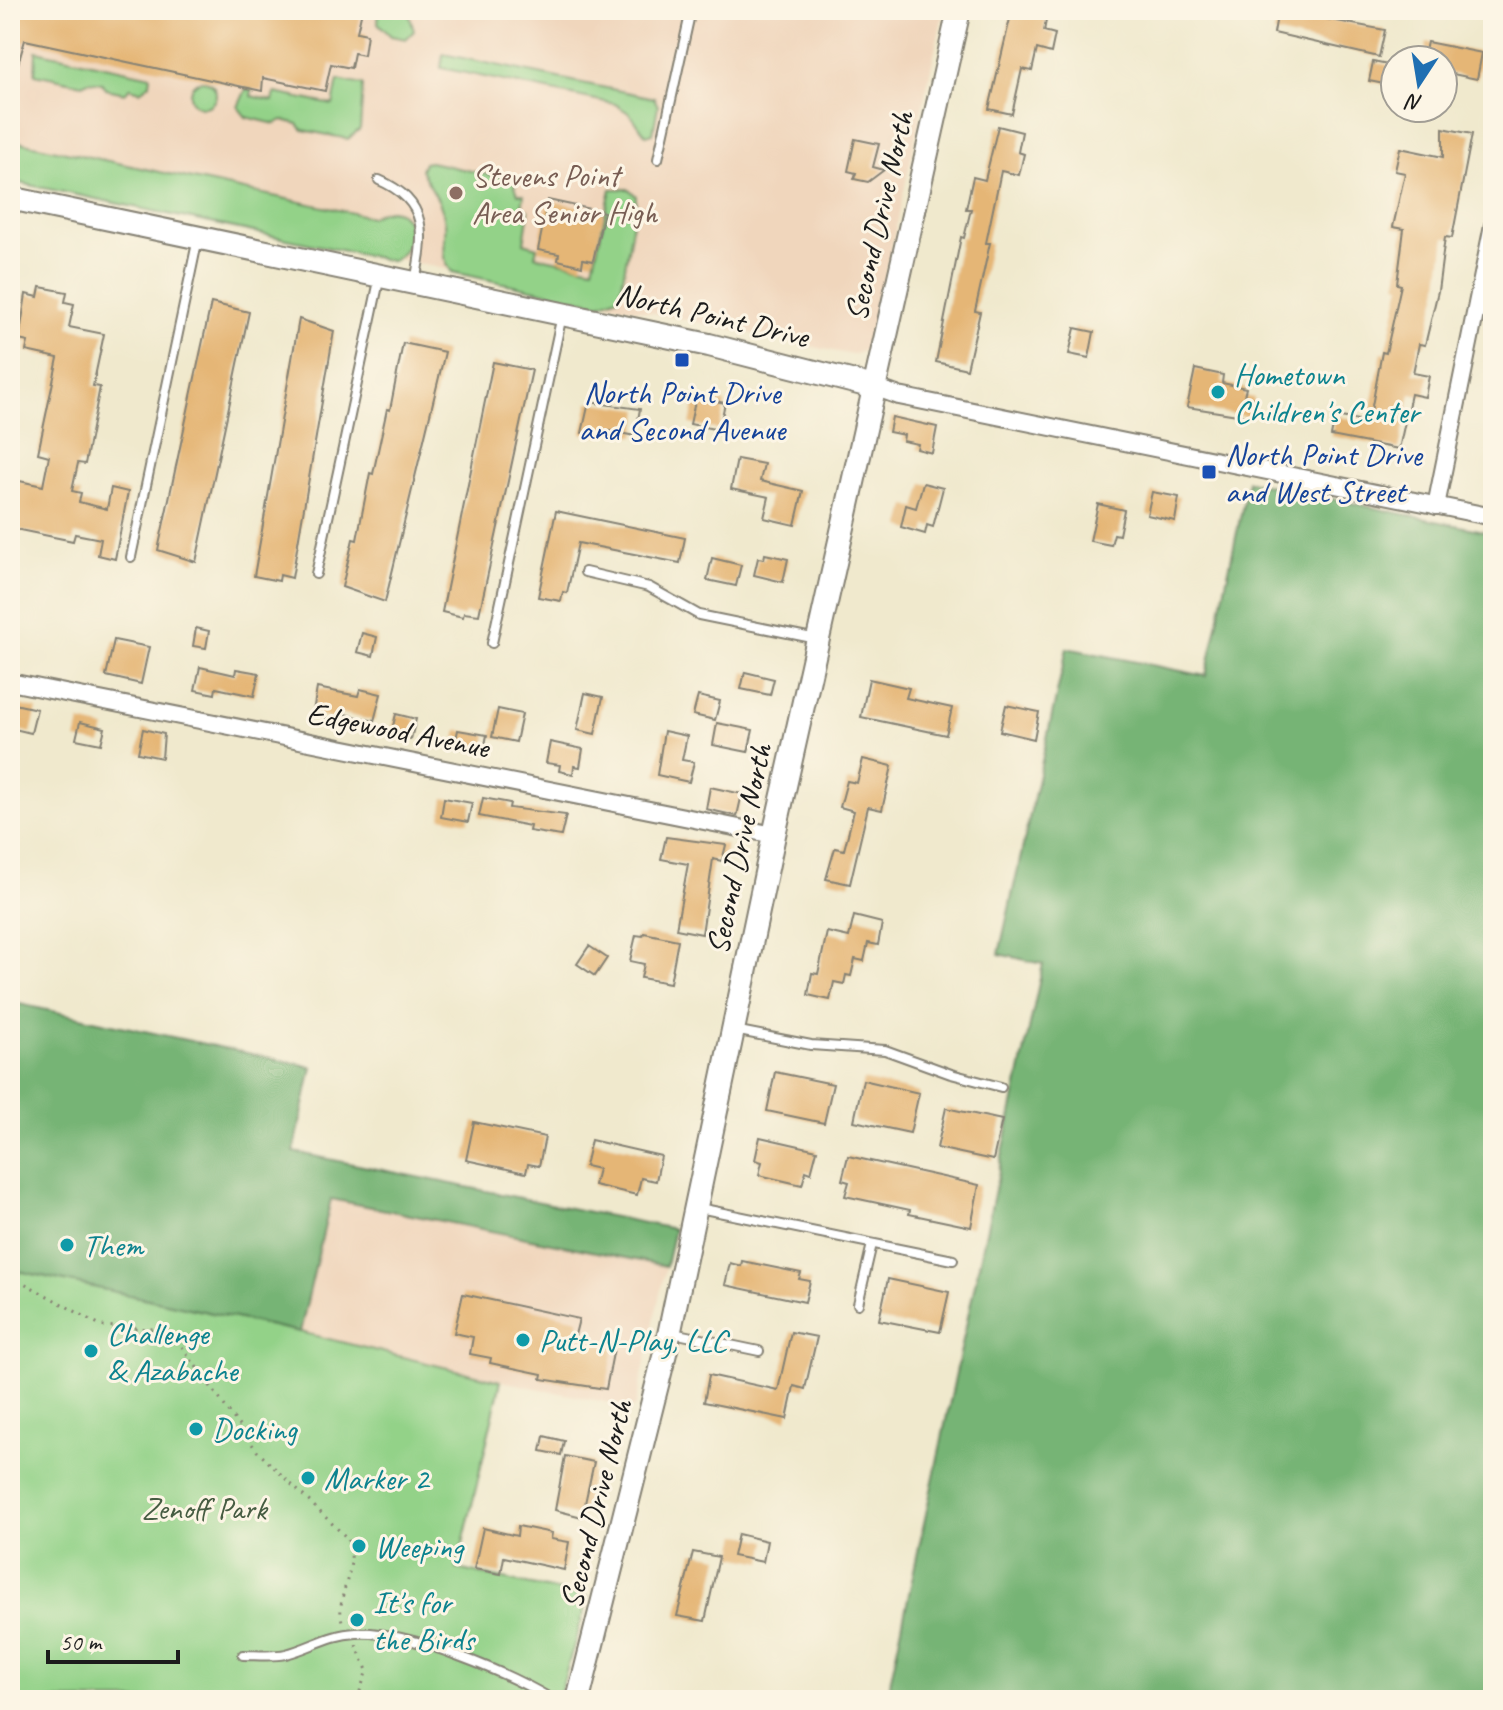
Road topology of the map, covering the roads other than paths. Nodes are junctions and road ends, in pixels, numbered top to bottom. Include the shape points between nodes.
1 (691, 10) edge
2 (959, 10) edge
3 (658, 159) dead end
4 (379, 180) dead end
5 (10, 198) edge
6 (1493, 225) edge
7 (198, 238) junction
8 (380, 276) junction
9 (415, 283) junction
10 (563, 314) junction
11 (874, 387) junction
12 (1436, 506) junction
13 (1493, 517) edge
14 (131, 557) dead end
15 (585, 572) dead end
16 (316, 574) dead end
17 (818, 639) junction
18 (492, 643) dead end
19 (10, 682) edge
20 (774, 835) junction
21 (733, 1030) junction
22 (1001, 1087) dead end
23 (696, 1208) junction
24 (872, 1244) junction
25 (953, 1260) dead end
26 (858, 1304) dead end
27 (670, 1332) junction
28 (759, 1351) dead end
29 (243, 1655) dead end
30 (553, 1700) edge
31 (578, 1700) edge

1 - 3 lane
2 - 11 street, Second Drive North
4 - 9 lane via 408,196 420,218
5 - 7 street, North Point Drive
6 - 12 street
7 - 8 street, North Point Drive
7 - 14 lane
8 - 9 street, North Point Drive
8 - 16 lane
9 - 10 street, North Point Drive
10 - 11 street, North Point Drive
10 - 18 lane
11 - 12 street, North Point Drive
11 - 17 street, Second Drive North
12 - 13 street, North Point Drive
15 - 17 lane via 649,587 699,615
17 - 20 street, Second Drive North
19 - 20 street, Edgewood Avenue
20 - 21 street, Second Drive North
21 - 22 lane via 811,1045 885,1050
21 - 23 street, Second Drive North
23 - 24 lane
23 - 27 street, Second Drive North
24 - 25 lane
24 - 26 lane
27 - 28 lane
27 - 31 street, Second Drive North
29 - 30 lane via 285,1654 349,1634 395,1638 469,1660

